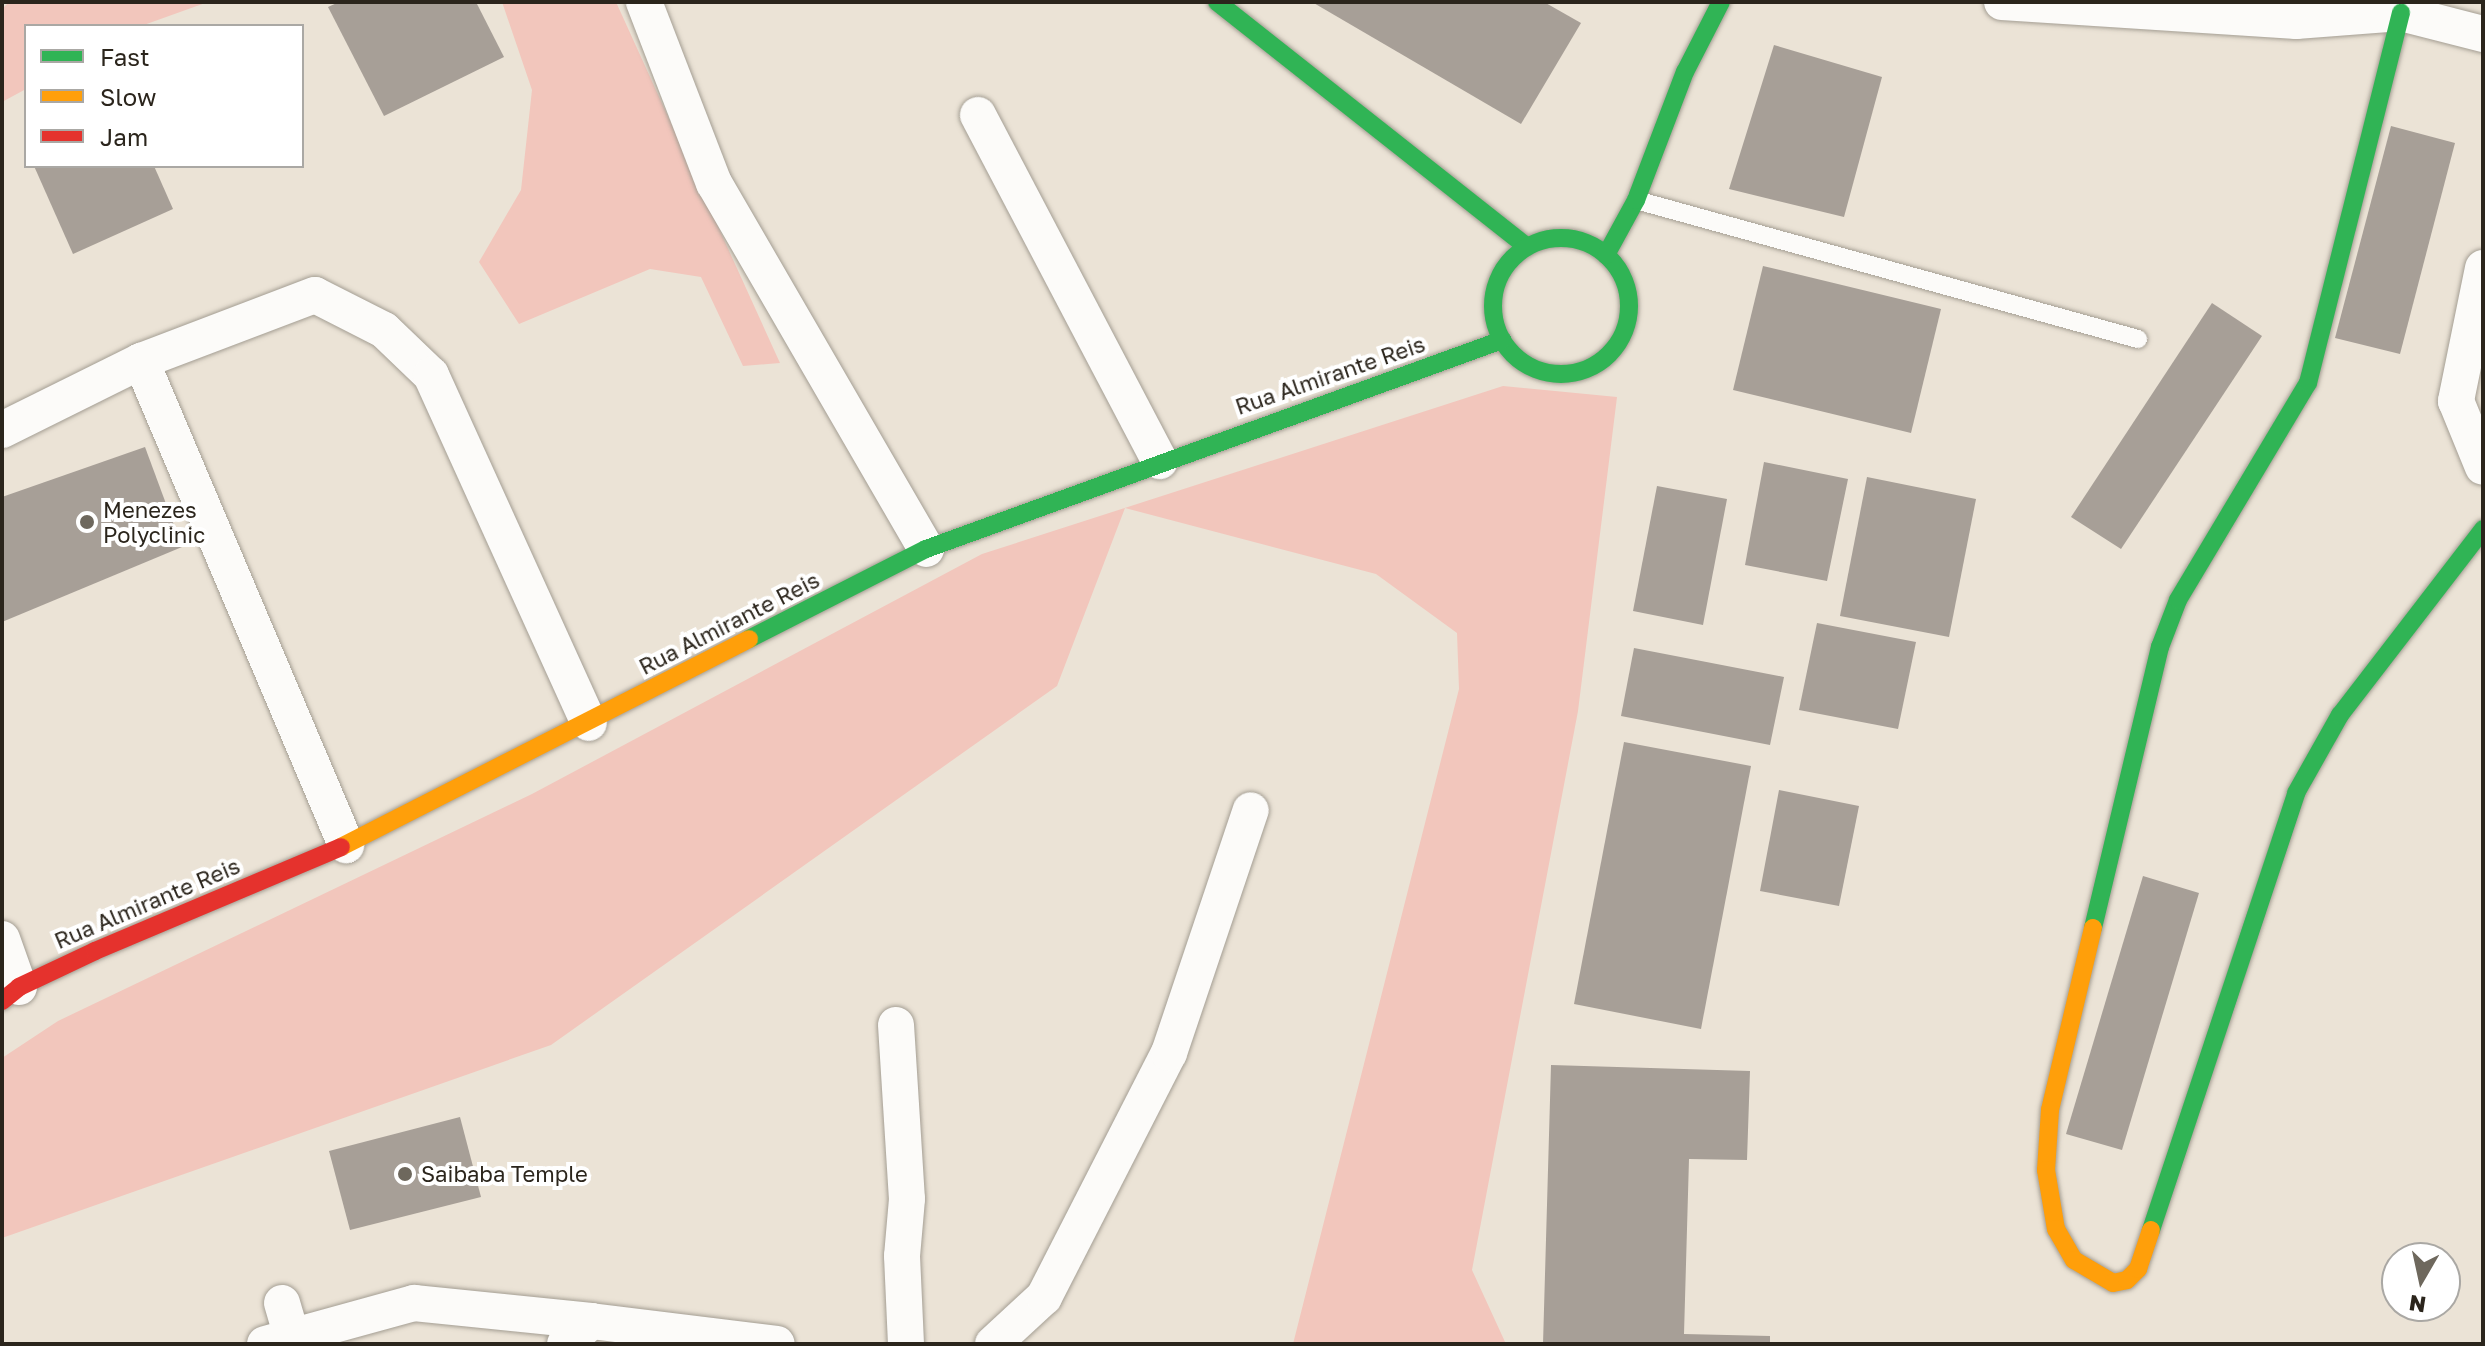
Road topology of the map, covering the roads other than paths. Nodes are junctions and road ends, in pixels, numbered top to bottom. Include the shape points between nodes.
1 (644, 2) edge
2 (1721, 2) edge
3 (2002, 2) edge
4 (1225, 5) edge
5 (2401, 13) junction
6 (2483, 34) edge
7 (978, 115) dead end
8 (1636, 200) junction
9 (1527, 247) junction
10 (1606, 255) junction
11 (2483, 268) edge
12 (2138, 339) dead end
13 (1502, 340) junction
14 (141, 361) junction
15 (2, 430) edge
16 (1160, 461) junction
17 (2483, 467) edge
18 (2483, 529) edge
19 (926, 549) junction
20 (589, 723) junction
21 (1251, 810) dead end
22 (346, 845) junction
23 (2, 939) edge
24 (10, 994) edge
25 (896, 1025) dead end
26 (283, 1332) edge
27 (578, 1333) edge
28 (777, 1344) edge
29 (906, 1344) edge
30 (993, 1344) edge

1 - 19 street via 714,183
2 - 8 street via 1685,72
3 - 5 street via 2296,21
4 - 9 street
5 - 6 street
5 - 18 street via 2308,383 2178,600 2160,647 2050,1110 2046,1170 2056,1229 2074,1260 2113,1283 2127,1280 2138,1269 2296,793 2340,715
7 - 16 street
8 - 10 street
8 - 12 lane
9 - 10 street via 1568,238
9 - 13 street via 1499,278 1494,320
10 - 13 street via 1624,282 1629,313 1624,334 1604,358 1577,374 1555,374 1515,357
11 - 17 street via 2456,401
13 - 16 street, Rua Almirante Reis
14 - 15 street
14 - 20 street via 315,295 384,330 431,375
14 - 22 street
16 - 19 street, Rua Almirante Reis
19 - 20 street, Rua Almirante Reis
20 - 22 street, Rua Almirante Reis
21 - 30 street via 1169,1053 1044,1297
22 - 24 street, Rua Almirante Reis
23 - 24 street
25 - 29 street via 907,1199 902,1256
26 - 27 street via 414,1303
27 - 28 street

